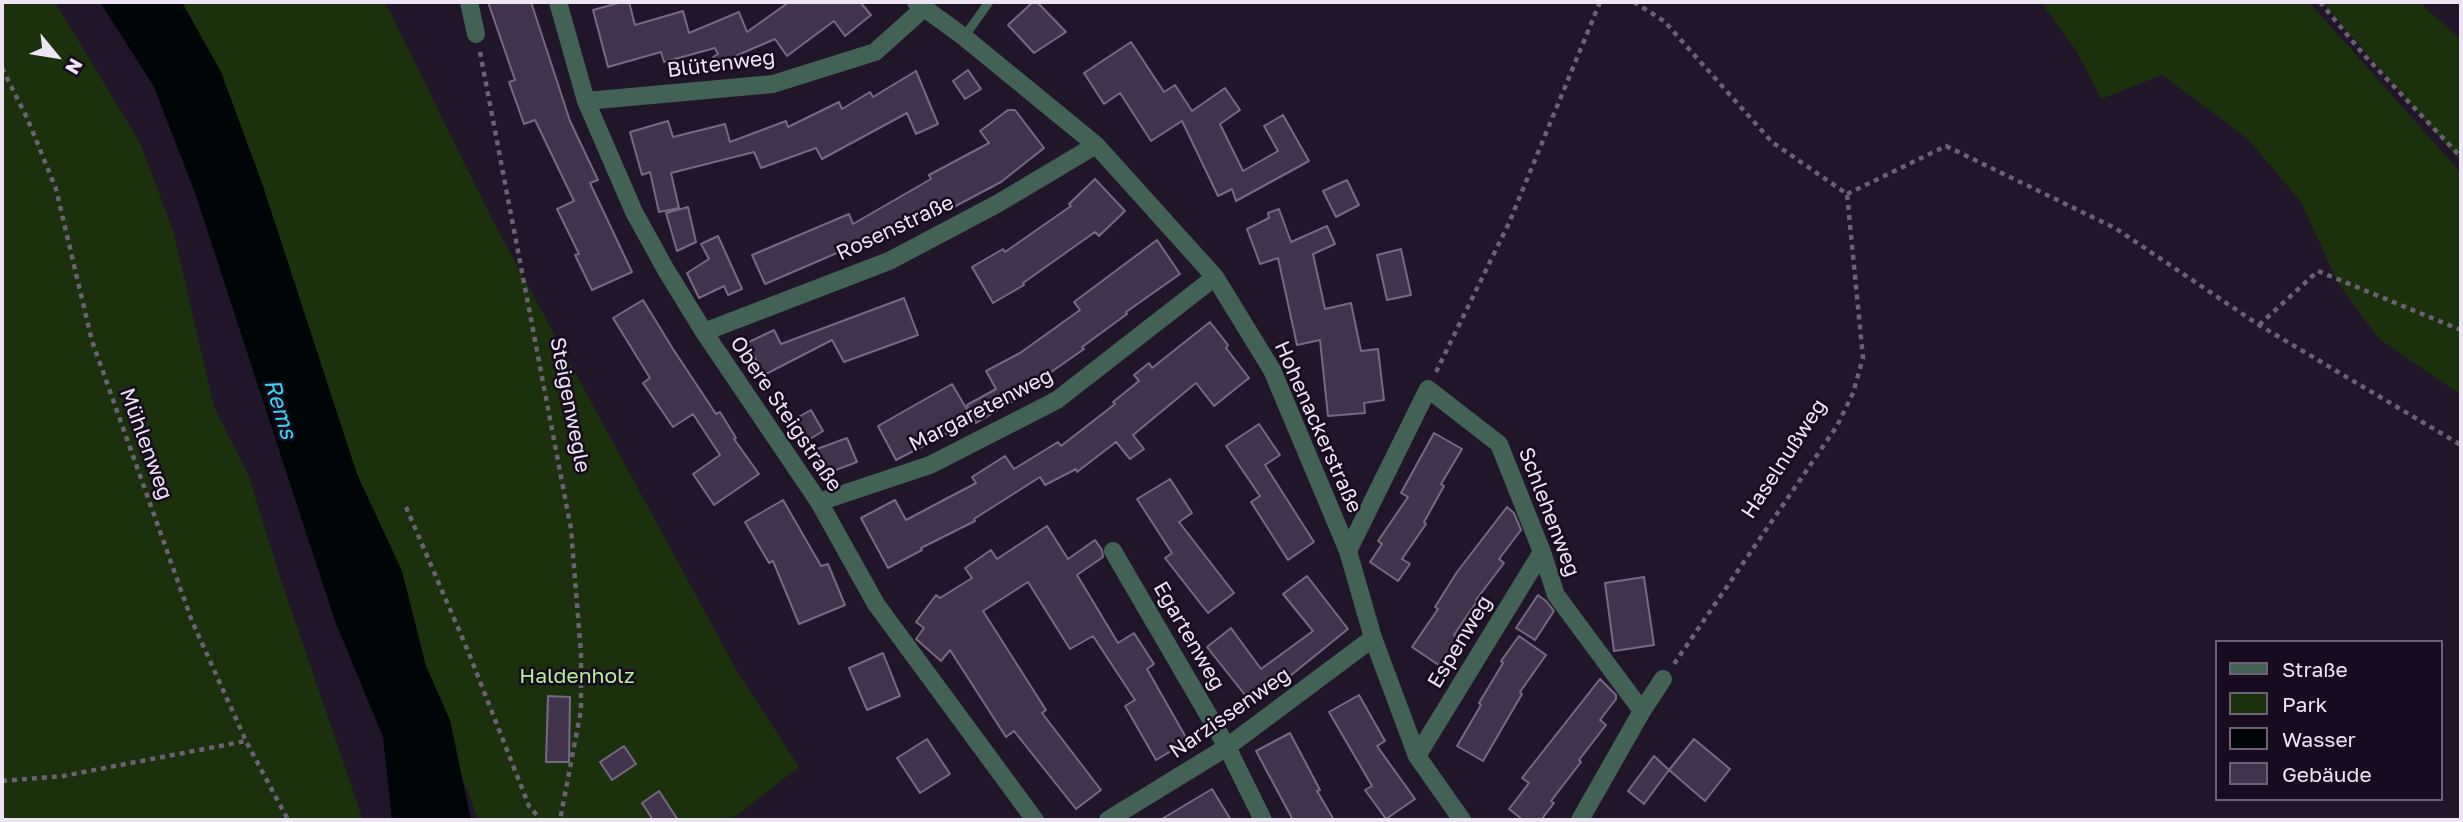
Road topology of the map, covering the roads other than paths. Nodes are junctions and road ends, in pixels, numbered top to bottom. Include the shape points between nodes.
1 (469, 2) edge
2 (558, 2) edge
3 (989, 2) edge
4 (920, 5) edge
5 (476, 34) road end
6 (964, 37) junction
7 (586, 101) junction
8 (1096, 145) junction
9 (1215, 277) junction
10 (704, 332) junction
11 (819, 502) junction
12 (1113, 551) dead end
13 (1348, 551) junction
14 (1542, 552) junction
15 (1373, 638) junction
16 (1663, 679) road end
17 (1642, 711) junction
18 (1227, 747) junction
19 (1418, 756) junction
20 (1035, 820) edge
21 (1108, 820) edge
22 (1263, 820) edge
23 (1462, 820) edge
24 (1580, 820) edge

1 - 5 street
2 - 7 street, Obere Steigstraße
3 - 6 lane
4 - 6 street, Hohenackerstraße
4 - 7 street, Blütenweg via 875,52 774,84
6 - 8 street, Hohenackerstraße
7 - 10 street, Obere Steigstraße via 634,212
8 - 9 street, Hohenackerstraße
8 - 10 street, Rosenstraße via 889,261
9 - 11 street, Margaretenweg via 1057,400 930,465
9 - 13 street, Hohenackerstraße via 1272,370
10 - 11 street, Obere Steigstraße
11 - 20 street, Obere Steigstraße via 876,604
12 - 18 street, Egartenweg
13 - 14 street, Schlehenweg via 1428,389 1499,444
13 - 15 street, Hohenackerstraße
14 - 17 street, Schlehenweg via 1556,596
14 - 19 street, Espenweg
15 - 18 street, Narzissenweg
15 - 19 street, Hohenackerstraße
16 - 17 street
17 - 24 street
18 - 21 street, Narzissenweg
18 - 22 street, Egartenweg
19 - 23 street, Hohenackerstraße

